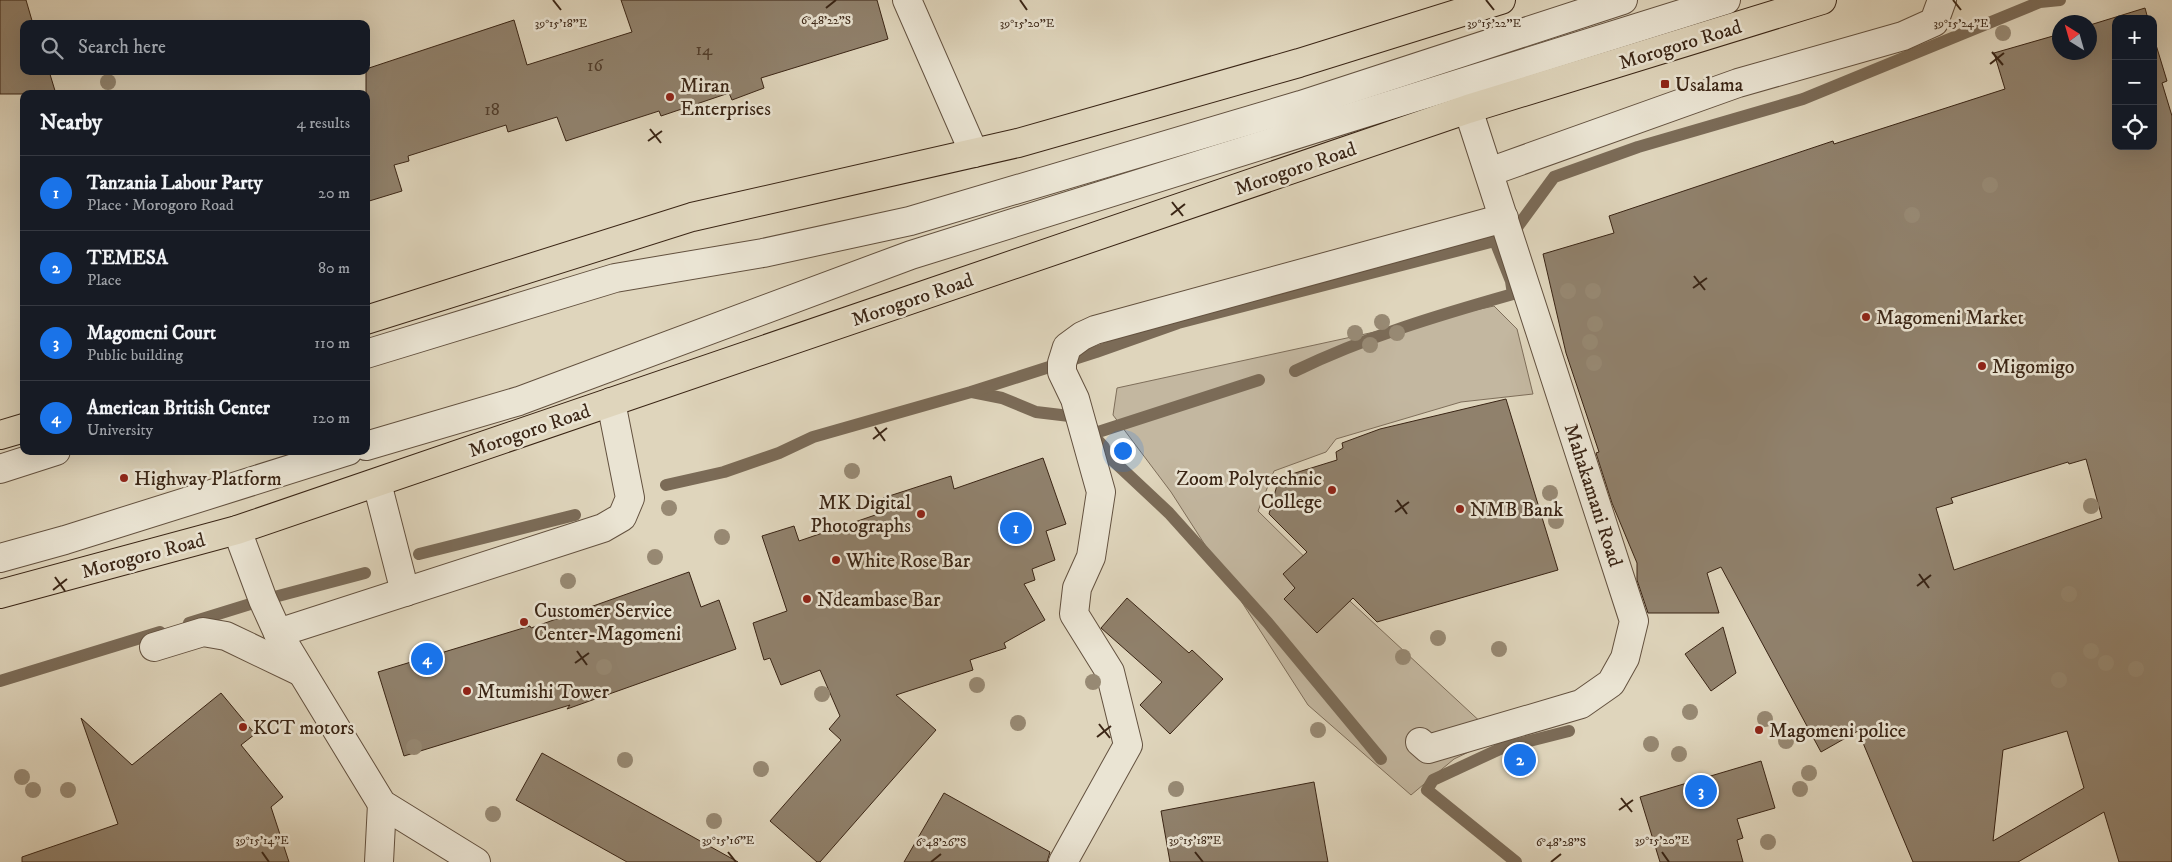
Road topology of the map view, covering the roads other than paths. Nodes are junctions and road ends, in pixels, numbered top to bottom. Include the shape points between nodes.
1 (907, 0) edge
2 (1501, 0) edge
3 (1623, 0) edge
4 (1726, 0) edge
5 (1822, 0) edge
6 (1942, 0) edge
7 (1468, 109) junction
8 (974, 153) junction
9 (1489, 172) junction
10 (1504, 218) junction
11 (370, 319) edge
12 (370, 353) edge
13 (611, 402) junction
14 (20, 429) edge
15 (0, 435) edge
16 (370, 445) edge
17 (44, 455) edge
18 (335, 455) edge
19 (0, 470) edge
20 (377, 483) junction
21 (237, 530) junction
22 (0, 558) edge
23 (404, 592) junction
24 (0, 594) edge
25 (278, 633) junction
26 (154, 647) dead end
27 (301, 672) junction
28 (1420, 742) dead end
29 (382, 804) junction
30 (379, 862) edge
31 (476, 862) edge
32 (1063, 862) edge

1 - 8 street
2 - 8 highway via 1290,65
3 - 12 street via 1301,106 910,221 763,253 615,278
4 - 16 street, Morogoro Road via 911,255 518,401
5 - 7 highway, Morogoro Road
6 - 9 street via 1934,22 1903,36 1738,82
7 - 9 street, Mahakamani Road
7 - 13 highway, Morogoro Road
8 - 11 highway via 692,217
9 - 10 street, Mahakamani Road
10 - 28 street, Mahakamani Road via 1634,621 1625,658 1611,683 1582,704 1428,749
10 - 32 street via 1095,330 1067,347 1062,372 1075,399 1101,492 1091,557 1077,588 1074,614 1110,672 1128,745
13 - 20 highway, Morogoro Road
13 - 23 street via 630,498 622,517 603,528
14 - 15 highway
17 - 19 street
18 - 22 street, Morogoro Road
20 - 21 highway, Morogoro Road
20 - 23 street
21 - 24 highway, Morogoro Road
21 - 25 street
23 - 25 street
25 - 27 street
26 - 27 street via 203,632 226,636
27 - 29 street
29 - 30 street
29 - 31 street

